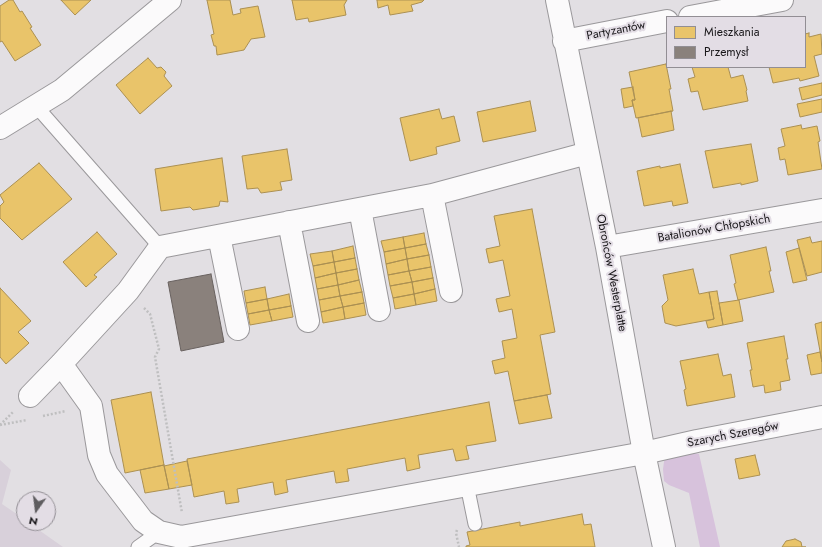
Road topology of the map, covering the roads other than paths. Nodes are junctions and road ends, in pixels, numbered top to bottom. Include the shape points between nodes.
1 (170, 0) edge
2 (557, 0) edge
3 (782, 0) edge
4 (695, 16) edge
5 (666, 21) edge
6 (564, 41) junction
7 (36, 106) junction
8 (0, 128) edge
9 (588, 153) junction
10 (432, 195) junction
11 (360, 209) junction
12 (822, 210) edge
13 (289, 222) junction
14 (219, 236) junction
15 (160, 247) junction
16 (607, 247) junction
17 (451, 291) dead end
18 (379, 310) dead end
19 (308, 321) dead end
20 (238, 330) dead end
21 (61, 364) junction
22 (30, 396) dead end
23 (822, 417) edge
24 (644, 454) junction
25 (467, 485) junction
26 (475, 524) dead end
27 (159, 532) junction
28 (138, 547) edge
29 (664, 547) edge

1 - 7 street via 62,90
2 - 6 street, Obrońców Westerplatte
3 - 4 street
5 - 6 street, Partyzantów
6 - 9 street, Obrońców Westerplatte
7 - 8 street
7 - 15 lane
9 - 10 street
9 - 16 street, Obrońców Westerplatte
10 - 11 street
10 - 17 street
11 - 13 street
11 - 18 street
12 - 16 street, Batalionów Chłopskich
13 - 14 street
13 - 19 street
14 - 15 street
14 - 20 street
15 - 21 street via 128,291
16 - 24 street, Obrońców Westerplatte
21 - 22 street
21 - 27 street via 91,406 99,455 107,474 143,521
23 - 24 street, Szarych Szeregów
24 - 25 street, Szarych Szeregów
24 - 29 street, Obrońców Westerplatte
25 - 26 lane
25 - 27 street, Szarych Szeregów via 182,537
27 - 28 lane

